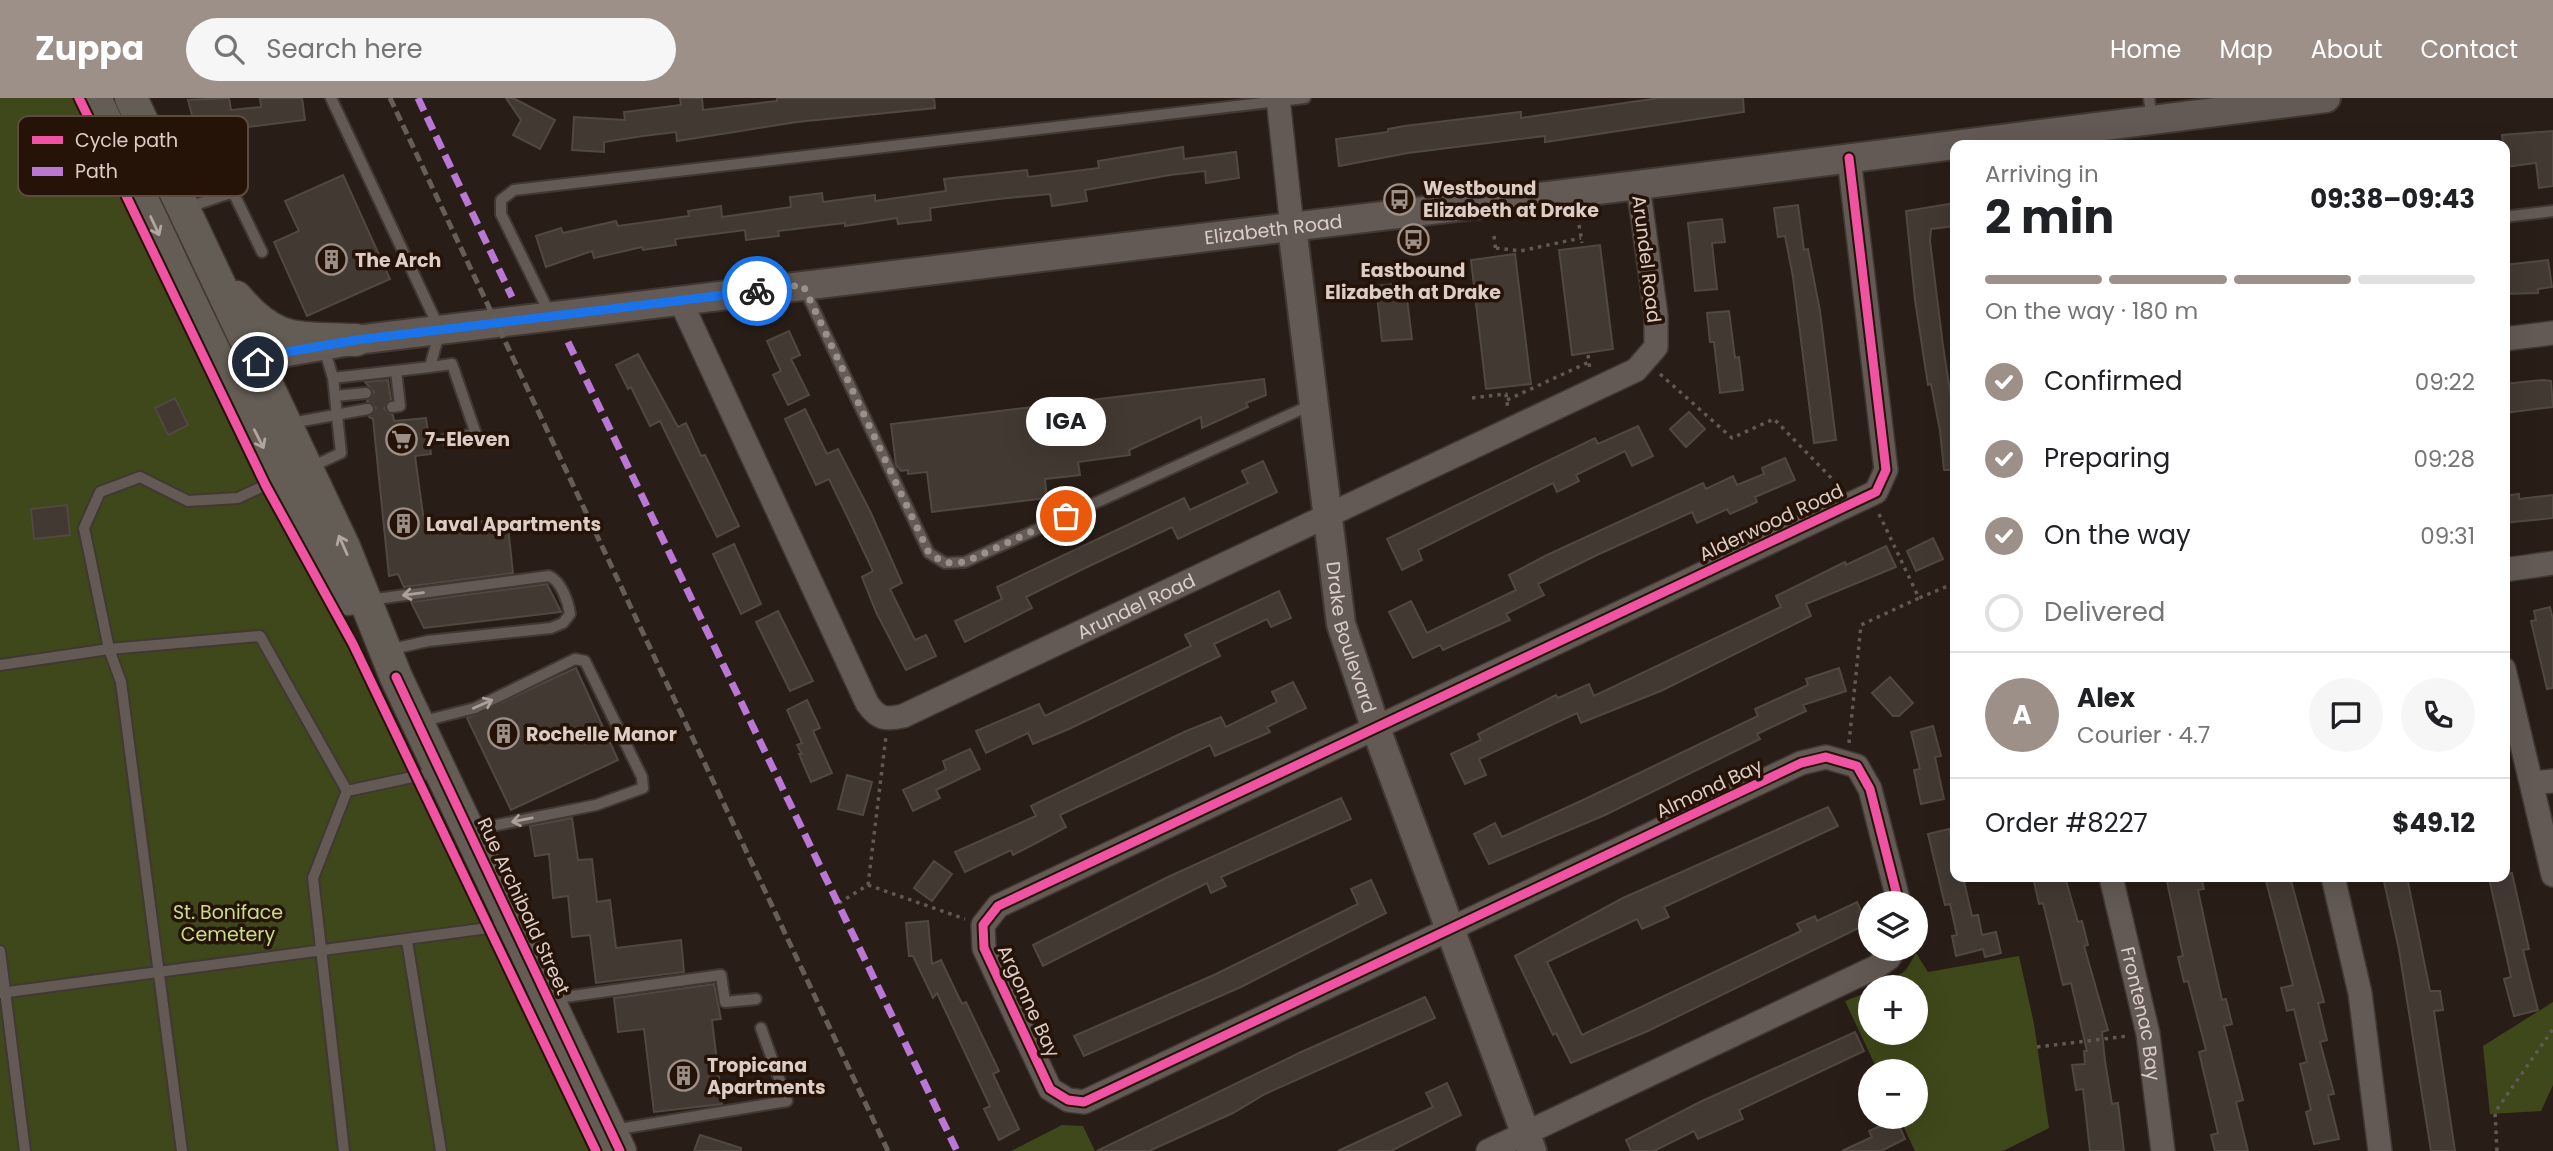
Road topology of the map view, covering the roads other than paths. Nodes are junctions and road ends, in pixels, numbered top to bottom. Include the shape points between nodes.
1 (95, 98) edge
2 (131, 98) edge
3 (331, 98) edge
4 (1306, 98) edge
5 (2326, 98) edge
6 (1278, 100) edge
7 (2224, 104) edge
8 (2150, 109) edge
9 (103, 116) edge
10 (139, 116) edge
11 (2086, 137) edge
12 (2052, 140) edge
13 (1950, 149) edge
14 (1849, 158) junction
15 (1637, 185) junction
16 (141, 196) edge
17 (177, 196) edge
18 (221, 196) edge
19 (235, 196) edge
20 (183, 209) junction
21 (2553, 211) edge
22 (2510, 216) edge
23 (1292, 227) junction
24 (262, 252) dead end
25 (211, 267) junction
26 (803, 285) junction
27 (680, 300) junction
28 (551, 317) junction
29 (440, 330) junction
30 (2553, 333) edge
31 (2510, 338) edge
32 (356, 340) junction
33 (324, 345) junction
34 (258, 362) junction
35 (430, 367) junction
36 (396, 371) junction
37 (333, 378) junction
38 (227, 379) junction
39 (366, 393) dead end
40 (335, 396) junction
41 (1314, 403) junction
42 (392, 407) dead end
43 (368, 410) dead end
44 (337, 413) junction
45 (289, 429) junction
46 (445, 439) dead end
47 (293, 474) junction
48 (1328, 514) junction
49 (2553, 563) edge
50 (2510, 569) edge
51 (365, 601) junction
52 (108, 649) junction
53 (390, 664) junction
54 (0, 665) edge
55 (2510, 687) edge
56 (417, 722) junction
57 (1375, 726) junction
58 (440, 770) junction
59 (2542, 782) edge
60 (347, 791) junction
61 (468, 830) junction
62 (2553, 875) edge
63 (2111, 882) edge
64 (2334, 882) edge
65 (1896, 891) edge
66 (513, 925) junction
67 (1451, 931) junction
68 (407, 941) junction
69 (0, 951) edge
70 (320, 952) junction
71 (1885, 961) edge
72 (160, 972) junction
73 (3, 993) edge
74 (549, 999) junction
75 (756, 999) dead end
76 (761, 1028) dead end
77 (615, 1141) edge
78 (1529, 1142) edge
79 (25, 1151) edge
80 (182, 1151) edge
81 (345, 1151) edge
82 (441, 1151) edge
83 (1488, 1151) edge
84 (2162, 1151) edge
85 (2380, 1151) edge

1 -> 9 main road, Rue Archibald Street
2 - 10 main road, Rue Archibald Street
3 - 29 lane
4 - 6 lane
5 - 7 street, Elizabeth Road
6 - 23 street, Drake Boulevard
6 - 28 lane via 514,190 501,201 501,214
7 - 8 street, Elizabeth Road
8 - 11 street, Elizabeth Road
11 - 12 street, Elizabeth Road
13 - 14 street, Elizabeth Road
14 - 15 street, Elizabeth Road
14 - 57 street, Alderwood Road via 1886,470 1876,492
15 - 23 street, Elizabeth Road
15 - 48 street, Arundel Road via 1656,316 1656,347 1646,362
16 -> 38 main road, Rue Archibald Street
17 - 20 main road, Rue Archibald Street
18 - 20 lane
19 - 24 lane
20 - 25 main road, Rue Archibald Street
21 - 22 lane
23 - 26 street, Elizabeth Road
23 - 41 street, Drake Boulevard
25 - 32 main road via 261,325 285,335
25 - 34 main road, Rue Archibald Street
26 - 27 street, Elizabeth Road
26 - 41 lane via 929,553 945,563 965,562
27 - 28 street, Elizabeth Road
27 - 48 street, Arundel Road via 867,704 876,716 888,720
28 - 29 street, Elizabeth Road
29 - 32 street, Elizabeth Road
29 - 35 lane
30 - 31 street
32 - 33 street, Elizabeth Road
33 - 34 street, Elizabeth Road
33 - 37 lane
34 - 38 street, Elizabeth Road
34 - 45 main road, Rue Archibald Street
35 - 36 lane
35 - 46 lane via 452,365 476,434
36 - 37 lane
36 - 42 lane via 394,390 400,406
37 - 40 lane
38 -> 47 main road, Rue Archibald Street
39 - 40 lane
40 - 44 lane
41 - 48 street, Drake Boulevard
43 - 44 lane
44 - 45 lane
44 - 47 lane via 341,453
45 - 47 main road, Rue Archibald Street
51 -> 47 main road, Rue Archibald Street
47 - 52 lane via 238,498 188,501 140,477 100,492 84,528
47 - 53 main road, Rue Archibald Street
48 - 57 street, Drake Boulevard via 1341,624
49 - 50 street
51 - 53 main road, Rue Archibald Street
53 -> 51 lane via 428,641 551,628 570,614 556,579 549,576
52 - 54 lane
52 - 60 lane via 260,636
52 - 72 lane via 121,682
53 - 56 main road, Rue Archibald Street
55 - 59 street
56 - 58 main road, Rue Archibald Street
56 -> 61 lane via 475,708 575,659 585,661 642,777 643,788 576,810
57 - 67 street, Drake Boulevard
57 - 67 street, Argonne Bay via 998,906 984,925 984,948 1050,1089 1068,1100 1084,1102
58 - 60 lane
58 - 61 main road, Rue Archibald Street
59 - 62 street
60 - 70 lane via 313,878
61 - 66 main road, Rue Archibald Street
63 - 84 street, Frontenac Bay via 2148,1034
64 - 85 street via 2360,993
65 - 67 street, Almond Bay via 1870,789 1857,766 1826,757 1801,763
66 - 68 lane
66 - 74 main road, Rue Archibald Street
67 - 78 street, Drake Boulevard
68 - 70 lane
68 - 82 lane
69 - 73 lane
70 - 72 lane
70 - 81 lane
71 - 78 street
72 - 73 lane
72 - 80 lane
73 - 79 lane
74 - 75 lane via 721,975 725,1002
74 - 77 main road, Rue Archibald Street
76 - 77 lane via 787,1101
78 - 83 street

